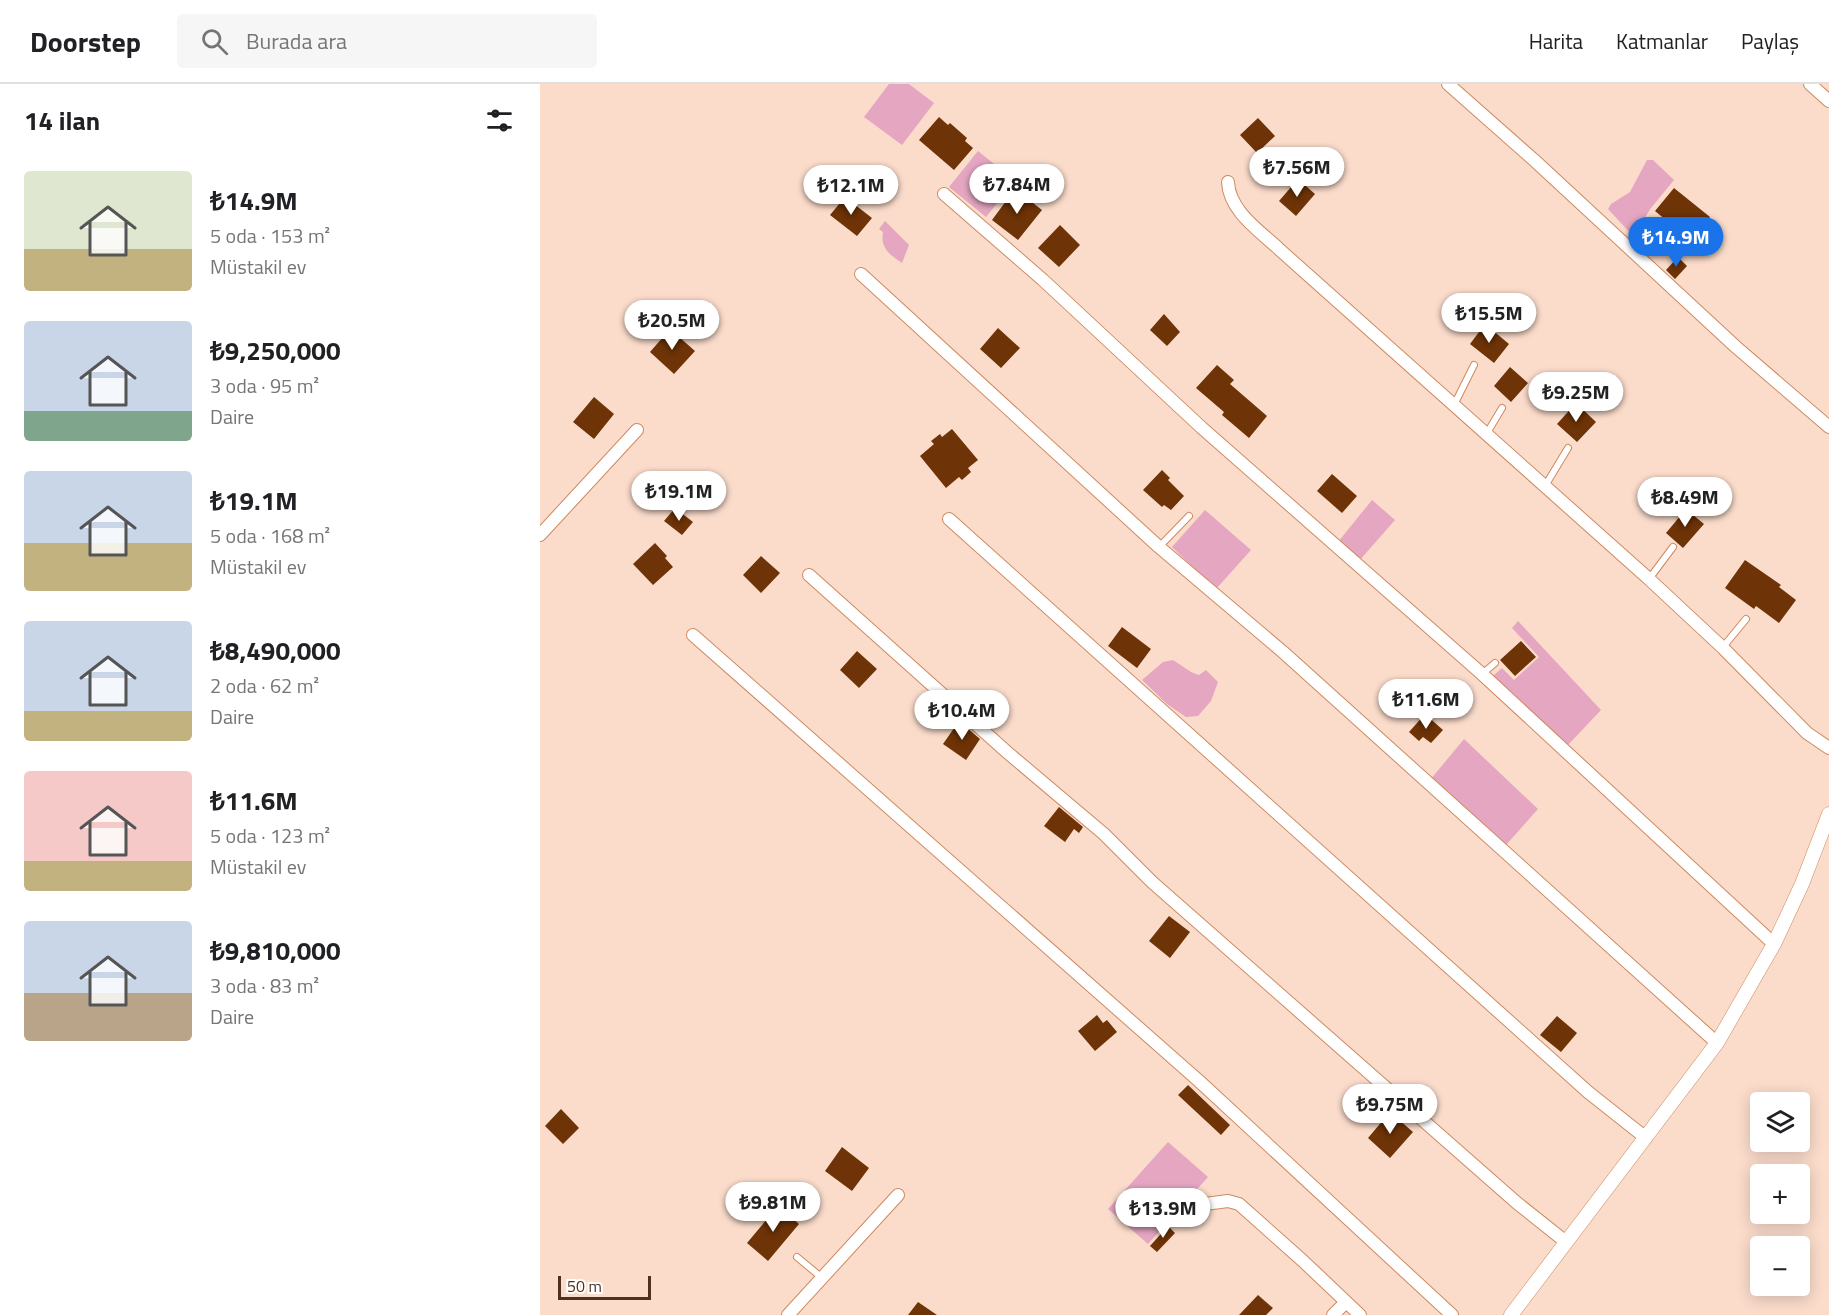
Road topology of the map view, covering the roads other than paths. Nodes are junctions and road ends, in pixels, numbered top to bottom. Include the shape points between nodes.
1 (1448, 84) edge
2 (1810, 84) edge
3 (1829, 101) edge
4 (1227, 182) dead end
5 (944, 194) dead end
6 (861, 274) dead end
7 (1474, 365) dead end
8 (1454, 405) junction
9 (1502, 408) dead end
10 (1829, 427) edge
11 (637, 430) dead end
12 (1486, 433) junction
13 (1568, 448) dead end
14 (1545, 486) junction
15 (1190, 516) dead end
16 (949, 519) dead end
17 (540, 535) edge
18 (1159, 547) junction
19 (1673, 547) dead end
20 (809, 575) dead end
21 (1649, 579) junction
22 (1746, 619) dead end
23 (693, 634) dead end
24 (1723, 648) junction
25 (1495, 663) dead end
26 (1482, 674) junction
27 (1829, 748) edge
28 (1829, 814) edge
29 (1774, 944) junction
30 (1717, 1043) junction
31 (1646, 1138) junction
32 (898, 1195) dead end
33 (1205, 1204) dead end
34 (1566, 1242) junction
35 (797, 1257) dead end
36 (820, 1277) junction
37 (1346, 1302) junction
38 (788, 1315) edge
39 (1333, 1315) edge
40 (1360, 1315) edge
41 (1452, 1315) edge
42 (1511, 1315) edge

1 - 10 street
2 - 3 street
4 - 8 street via 1233,204 1251,222
5 - 26 street
6 - 18 street
7 - 8 lane
8 - 12 street
9 - 12 lane
11 - 17 street
12 - 14 street
13 - 14 lane
14 - 21 street
15 - 18 lane
16 - 31 street via 1588,1092
18 - 30 street via 1283,652
19 - 21 lane
20 - 34 street via 1517,1203
21 - 24 street
22 - 24 lane
23 - 41 street via 1199,1082
24 - 27 street via 1808,733
25 - 26 lane
26 - 29 street
28 - 29 street
29 - 30 street
30 - 31 street
31 - 34 street
32 - 36 street
33 - 37 street via 1239,1204
34 - 42 street
35 - 36 lane
36 - 38 street
37 - 39 street
37 - 40 street

